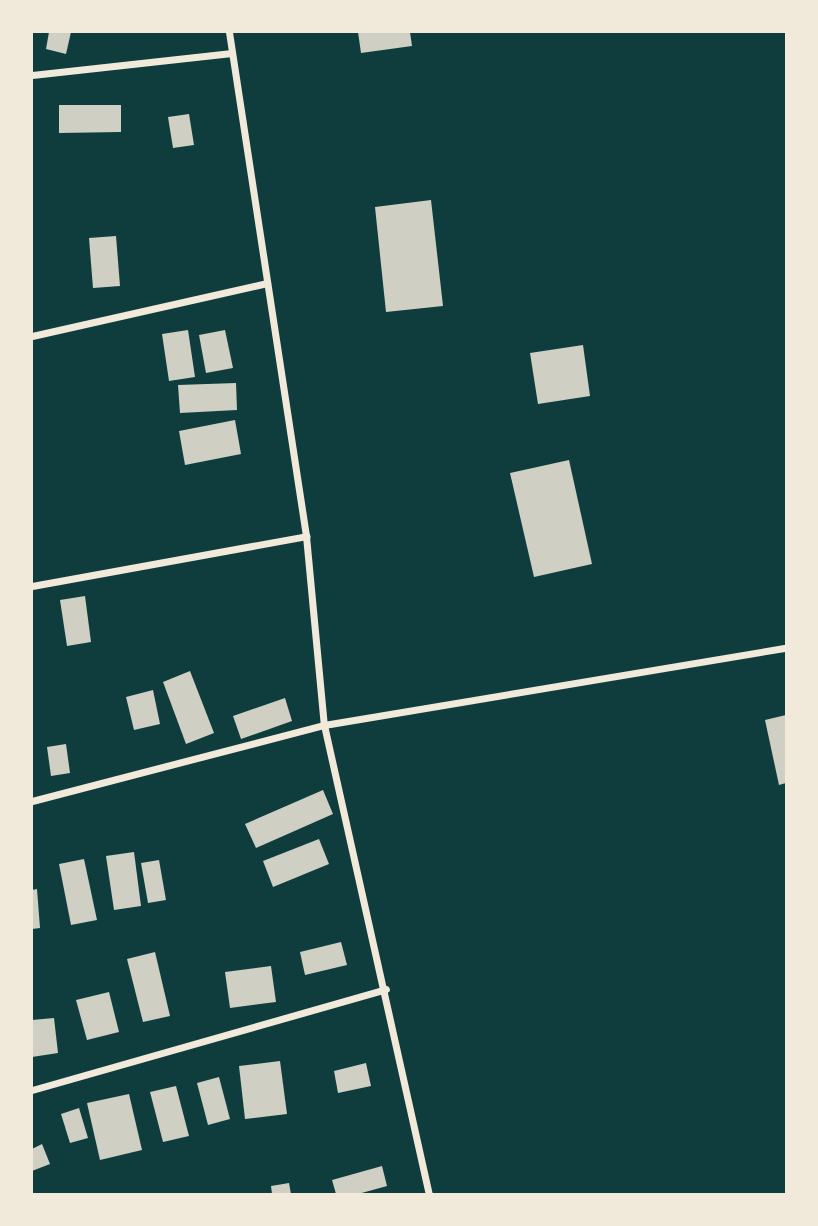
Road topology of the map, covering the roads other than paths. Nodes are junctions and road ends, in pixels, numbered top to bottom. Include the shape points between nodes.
1 (229, 32) edge
2 (232, 52) junction
3 (32, 75) edge
4 (267, 283) junction
5 (32, 336) edge
6 (306, 536) junction
7 (32, 586) edge
8 (786, 648) edge
9 (324, 725) junction
10 (32, 801) edge
11 (386, 989) junction
12 (32, 1090) edge
13 (429, 1195) edge

1 - 2 street
2 - 3 street
2 - 4 street
4 - 5 street
4 - 6 street
6 - 7 street
6 - 9 street
8 - 9 street
9 - 10 street
9 - 11 street
11 - 12 street
11 - 13 street

